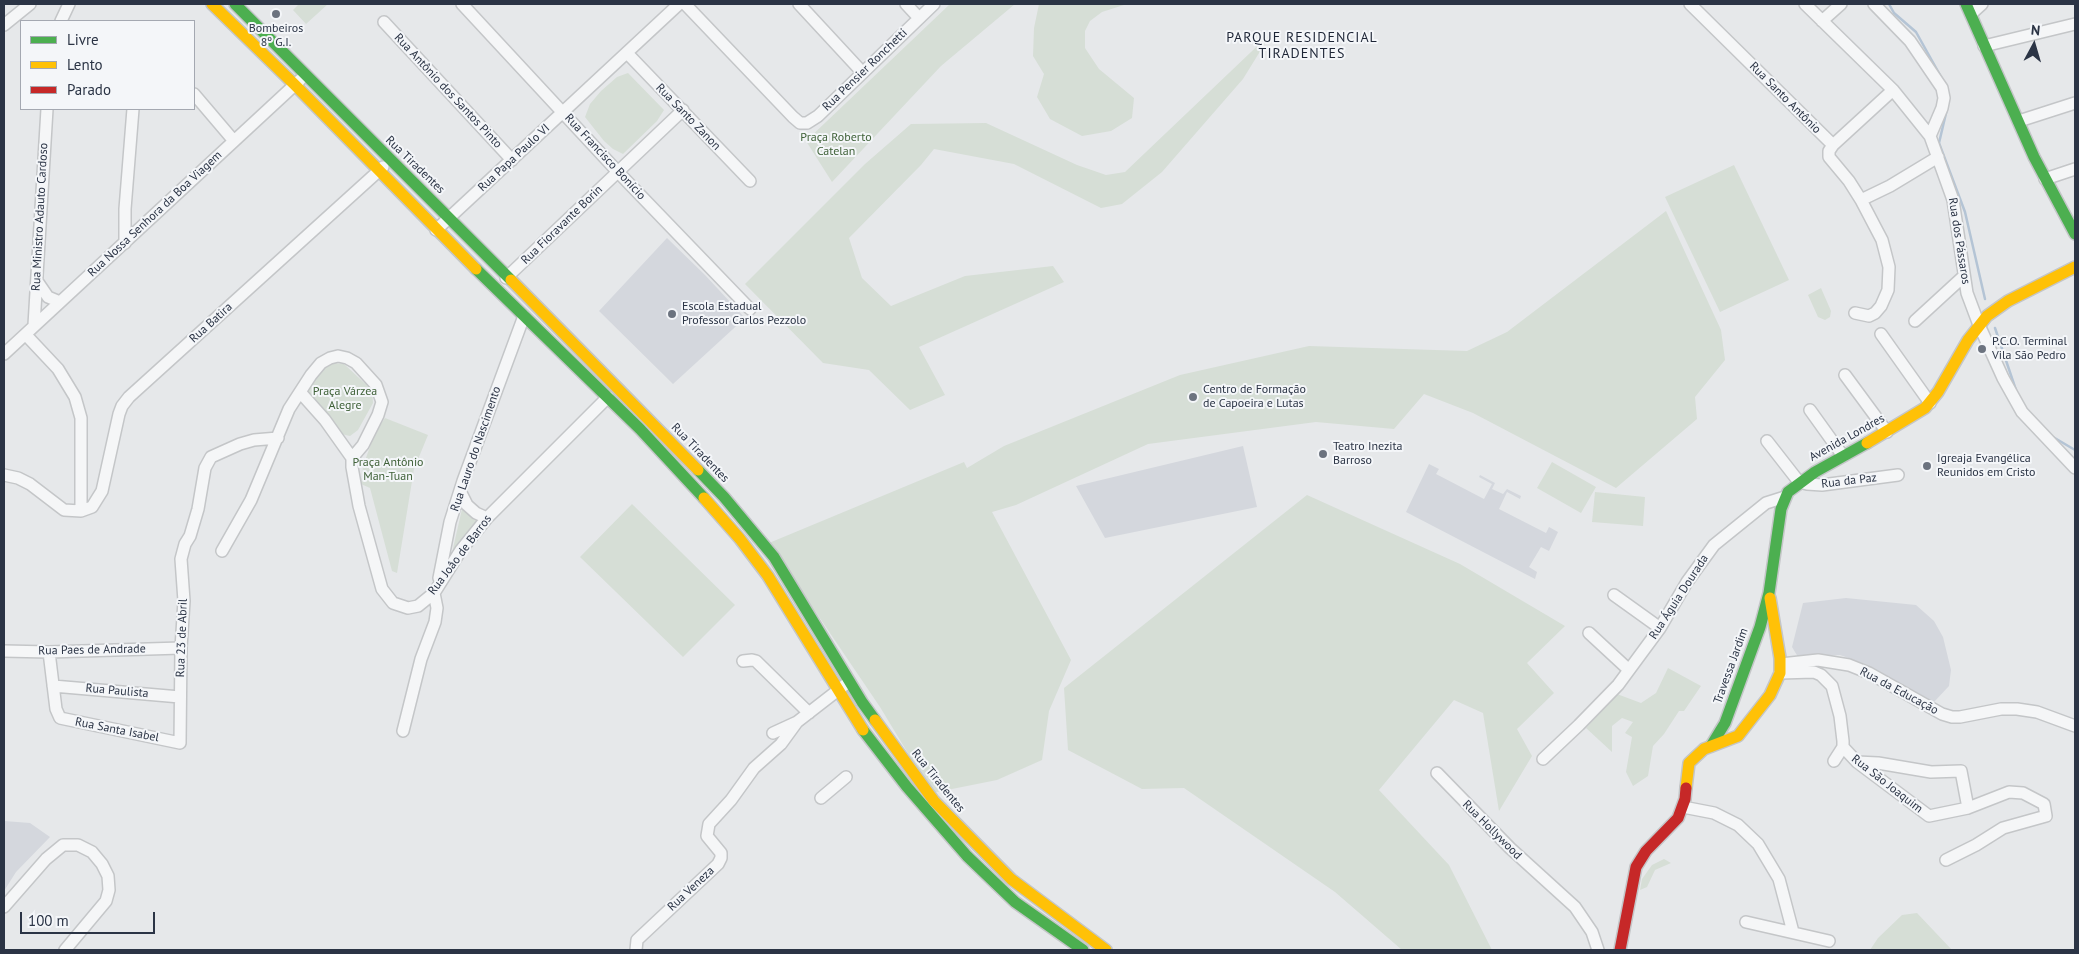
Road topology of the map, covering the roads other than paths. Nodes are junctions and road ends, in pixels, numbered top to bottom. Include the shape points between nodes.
1 (30, 4) edge
2 (69, 4) edge
3 (212, 4) edge
4 (235, 4) edge
5 (462, 4) edge
6 (679, 4) edge
7 (685, 4) edge
8 (800, 4) edge
9 (906, 4) edge
10 (934, 4) edge
11 (1690, 4) edge
12 (1804, 4) edge
13 (1841, 4) edge
14 (1874, 4) edge
15 (1982, 4) edge
16 (1969, 9) edge
17 (919, 18) junction
18 (61, 20) edge
19 (252, 20) junction
20 (1822, 21) junction
21 (384, 22) dead end
22 (2075, 24) edge
23 (4, 25) edge
24 (240, 32) junction
25 (1984, 46) junction
26 (627, 53) junction
27 (862, 72) junction
28 (306, 74) junction
29 (295, 85) junction
30 (1893, 90) junction
31 (195, 95) edge
32 (2075, 103) edge
33 (47, 110) edge
34 (133, 110) edge
35 (683, 110) junction
36 (564, 112) junction
37 (2019, 121) junction
38 (1930, 136) junction
39 (234, 141) junction
40 (1833, 145) junction
41 (1938, 157) junction
42 (512, 160) junction
43 (390, 161) junction
44 (2075, 169) edge
45 (379, 171) junction
46 (617, 171) junction
47 (2045, 180) junction
48 (750, 181) dead end
49 (1862, 200) junction
50 (450, 218) junction
51 (436, 230) junction
52 (2075, 234) edge
53 (125, 243) junction
54 (2075, 267) edge
55 (1964, 276) junction
56 (506, 278) junction
57 (37, 282) junction
58 (60, 302) junction
59 (750, 309) dead end
60 (1855, 313) dead end
61 (524, 316) junction
62 (1915, 321) dead end
63 (34, 325) junction
64 (1979, 325) junction
65 (1882, 334) dead end
66 (26, 335) junction
67 (4, 354) edge
68 (1845, 375) dead end
69 (300, 392) junction
70 (608, 397) junction
71 (1930, 403) junction
72 (1810, 410) dead end
73 (1887, 432) junction
74 (278, 438) junction
75 (1767, 441) dead end
76 (1843, 456) junction
77 (352, 458) junction
78 (2075, 468) edge
79 (4, 475) edge
80 (1898, 476) dead end
81 (703, 477) junction
82 (690, 482) junction
83 (1799, 482) junction
84 (460, 491) junction
85 (1785, 497) junction
86 (81, 512) junction
87 (486, 518) junction
88 (222, 551) dead end
89 (770, 552) junction
90 (756, 559) junction
91 (439, 583) junction
92 (1769, 593) junction
93 (1614, 595) dead end
94 (803, 604) junction
95 (790, 612) junction
96 (1760, 627) junction
97 (1660, 628) junction
98 (1776, 631) junction
99 (1589, 633) dead end
100 (181, 648) junction
101 (4, 651) edge
102 (49, 652) junction
103 (743, 661) dead end
104 (1780, 668) junction
105 (1630, 670) junction
106 (844, 685) junction
107 (53, 686) junction
108 (180, 697) junction
109 (808, 713) junction
110 (797, 722) junction
111 (2075, 726) edge
112 (404, 731) dead end
113 (773, 733) dead end
114 (1724, 736) junction
115 (180, 743) joint
116 (1843, 747) junction
117 (1543, 758) dead end
118 (1834, 761) dead end
119 (1857, 762) junction
120 (1437, 773) dead end
121 (846, 776) dead end
122 (821, 798) dead end
123 (925, 800) junction
124 (1683, 807) junction
125 (1968, 808) junction
126 (1946, 860) dead end
127 (4, 907) edge
128 (1746, 922) dead end
129 (1794, 932) junction
130 (1829, 940) dead end
131 (64, 950) edge
132 (636, 950) edge
133 (1083, 950) edge
134 (1106, 950) edge
135 (1598, 950) edge
136 (1620, 950) edge

1 - 23 street
2 - 18 street
3 - 24 street, Rua Tiradentes
4 - 19 street, Rua Tiradentes
5 - 36 street, Rua Francisco Bonício
6 - 26 street, Rua Papa Paulo VI
7 - 27 street, Rua Pensier Ronchetti via 800,123 811,122
8 - 27 street
9 - 17 street
10 - 17 street, Rua Pensier Ronchetti
11 - 40 street, Rua Santo Antônio
12 - 20 street, Rua dos Pássaros
13 - 20 street
14 - 38 street via 1910,41 1942,88 1942,108
15 - 16 street
16 - 25 street
17 - 27 street, Rua Pensier Ronchetti
19 - 24 street
19 - 28 street, Rua Tiradentes
20 - 30 street, Rua dos Pássaros
21 - 42 street, Rua Antônio dos Santos Pinto
22 - 25 street
24 - 29 street, Rua Tiradentes
25 - 37 street
26 - 35 street, Rua Santo Zanon
26 - 36 street, Rua Papa Paulo VI
28 - 29 street, Rua Nossa Senhora da Boa Viagem
28 - 43 street, Rua Tiradentes
29 - 39 street, Rua Nossa Senhora da Boa Viagem
29 - 45 street, Rua Tiradentes
30 - 38 street, Rua dos Pássaros
30 - 40 street
31 - 39 street
32 - 37 street
33 - 57 street, Rua Ministro Adauto Cardoso
34 - 53 street
35 - 46 street, Rua Fioravante Borin
35 - 48 street, Rua Santo Zanon
36 - 42 street, Rua Papa Paulo VI
36 - 46 street, Rua Francisco Bonício
37 - 47 street
38 - 41 street, Rua dos Pássaros
39 - 53 street, Rua Nossa Senhora da Boa Viagem
40 - 49 street via 1829,157
41 - 49 street
41 - 55 street, Rua dos Pássaros via 1953,200
42 - 50 street, Rua Papa Paulo VI
43 - 45 street, Rua Batira
43 - 50 street, Rua Tiradentes
44 - 47 street
45 - 51 street, Rua Tiradentes
45 - 86 street, Rua Batira via 129,397 119,414 102,491 92,507
46 - 56 street, Rua Fioravante Borin
46 - 59 street, Rua Francisco Bonício
47 - 52 street
49 - 60 street via 1884,245 1890,278 1887,293 1877,311 1866,316
50 - 51 street, Rua Papa Paulo VI
50 - 56 street, Rua Tiradentes
51 - 61 street, Rua Tiradentes
53 - 58 street, Rua Nossa Senhora da Boa Viagem
54 - 64 street, Avenida Londres via 2008,301
55 - 62 street
55 - 64 street, Rua dos Pássaros
56 - 81 street, Rua Tiradentes
57 - 58 street via 48,297
57 - 63 street, Rua Ministro Adauto Cardoso
58 - 63 street, Rua Nossa Senhora da Boa Viagem
61 - 70 street, Rua Tiradentes
61 - 84 street, Rua Lauro do Nascimento
63 - 66 street, Rua Nossa Senhora da Boa Viagem
64 - 71 street, Avenida Londres
64 - 78 street, Rua dos Pássaros via 2022,412
65 - 71 street
66 - 67 street, Rua Nossa Senhora da Boa Viagem
66 - 86 street via 58,369 75,398 81,418
68 - 73 street
69 - 74 street via 289,409
69 - 77 street, Rua Joâo de Barros
69 - 77 street via 321,363 338,356 356,363 376,385 382,402 381,410 363,445
70 - 82 street, Rua Tiradentes
70 - 87 street, Rua Joâo de Barros
71 - 73 street, Avenida Londres
72 - 76 street
73 - 76 street, Avenida Londres
74 - 88 street via 251,500
74 - 100 street, Rua 23 de Abril via 240,444 211,457 205,468 198,509 181,558 184,583
75 - 83 street
76 - 83 street, Avenida Londres
77 - 91 street, Rua Joâo de Barros via 359,506 382,589 393,603 408,608 418,606
79 - 86 street via 30,484 64,510
80 - 83 street, Rua da Paz via 1822,485
81 - 82 street
81 - 89 street, Rua Tiradentes
82 - 90 street, Rua Tiradentes
83 - 85 street, Avenida Londres
84 - 87 street via 467,505
84 - 91 street, Rua Lauro do Nascimento via 450,522
85 - 92 street, Avenida Londres
85 - 97 street, Rua Águia Dourada via 1766,503 1714,545 1686,582
87 - 91 street, Rua Joâo de Barros
89 - 90 street
89 - 94 street, Rua Tiradentes
90 - 95 street, Rua Tiradentes
91 - 112 street, Rua Lauro do Nascimento via 435,622 421,659
92 - 96 street, Travessa Jardim
92 - 98 street
93 - 97 street
94 - 95 street
94 - 106 street, Rua Tiradentes
95 - 106 street, Rua Tiradentes
96 - 98 street via 1771,627
96 - 114 street, Travessa Jardim
97 - 105 street, Rua Águia Dourada
98 - 104 street
99 - 105 street
100 - 102 street, Rua Paes de Andrade
100 - 108 street, Rua 23 de Abril
101 - 102 street, Rua Paes de Andrade
102 - 107 street, Rua Santa Isabel
103 - 109 street via 756,661
104 - 111 street, Rua da Educação via 1818,660 1849,665 1952,717 2017,709 2037,712
104 - 114 street via 1770,695 1749,724 1738,736
104 - 116 street via 1814,672 1822,675 1832,686
105 - 117 street, Rua Águia Dourada via 1598,706
106 - 109 street
106 - 123 street, Rua Tiradentes via 893,748
107 - 108 street, Rua Paulista
107 - 115 street, Rua Santa Isabel via 57,714 65,720
108 - 115 street, Rua 23 de Abril
109 - 110 street
110 - 113 street
110 - 132 street, Rua Veneza via 781,744 754,768 709,824 707,836 721,853 718,864 637,940
114 - 124 street, Travessa Jardim via 1699,752 1689,763
116 - 118 street
116 - 119 street, Rua São Joaquim
119 - 125 street, Rua São Joaquim via 1924,814 1934,816
119 - 125 street via 1931,772 1962,771
120 - 135 street, Rua Hollywood via 1584,918
121 - 122 street
123 - 133 street, Rua Tiradentes via 967,856 1015,902
123 - 134 street, Rua Tiradentes via 1011,879
124 - 129 street via 1714,813 1750,835 1779,879
124 - 136 street via 1678,818 1646,851 1636,867
125 - 126 street, Rua São Joaquim via 2009,792 2019,792 2044,804 2046,816 2003,828
127 - 131 street via 46,859 63,845 78,845 92,852 108,876 109,890 106,900
128 - 129 street
129 - 130 street

